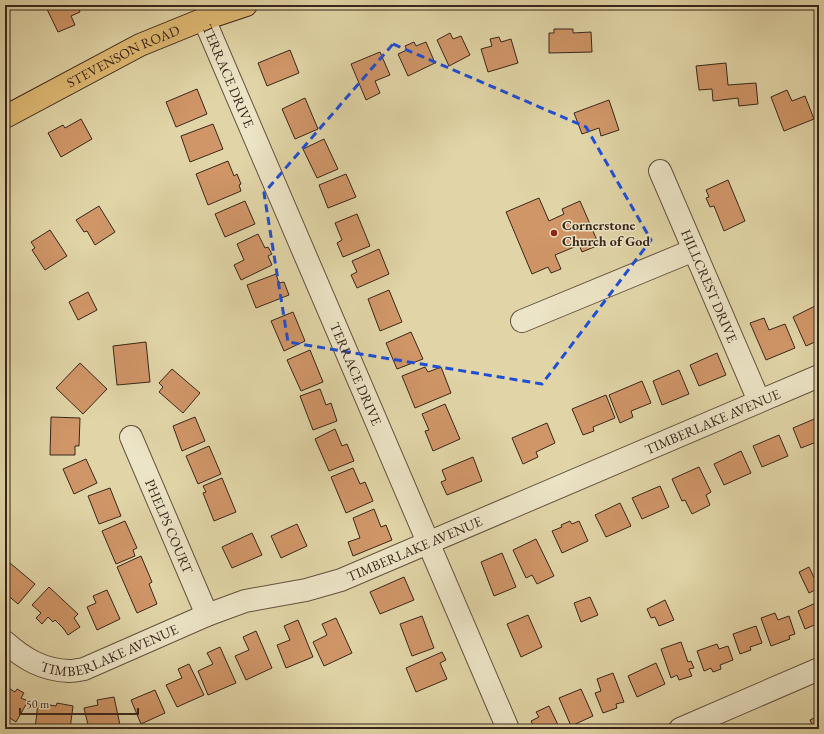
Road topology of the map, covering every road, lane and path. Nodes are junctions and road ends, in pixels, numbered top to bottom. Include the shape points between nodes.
1 (246, 5) edge
2 (204, 19) junction
3 (5, 117) edge
4 (660, 171) dead end
5 (694, 250) junction
6 (522, 321) dead end
7 (819, 376) edge
8 (759, 401) junction
9 (131, 437) dead end
10 (429, 543) junction
11 (207, 615) junction
12 (5, 642) edge
13 (819, 669) edge
14 (508, 729) edge
15 (680, 729) edge

1 - 2 main road, STEVENSON ROAD
2 - 3 main road, STEVENSON ROAD via 140,45
2 - 10 street, TERRACE DRIVE
4 - 5 street, HILLCREST DRIVE
5 - 6 street
5 - 8 street, HILLCREST DRIVE
7 - 8 street, TIMBERLAKE AVENUE
8 - 10 street, TIMBERLAKE AVENUE
9 - 11 street, PHELPS COURT
10 - 11 street, TIMBERLAKE AVENUE via 341,580 306,590 245,601
10 - 14 street, TERRACE DRIVE
11 - 12 street, TIMBERLAKE AVENUE via 84,669 70,671 50,669 31,662
13 - 15 street

